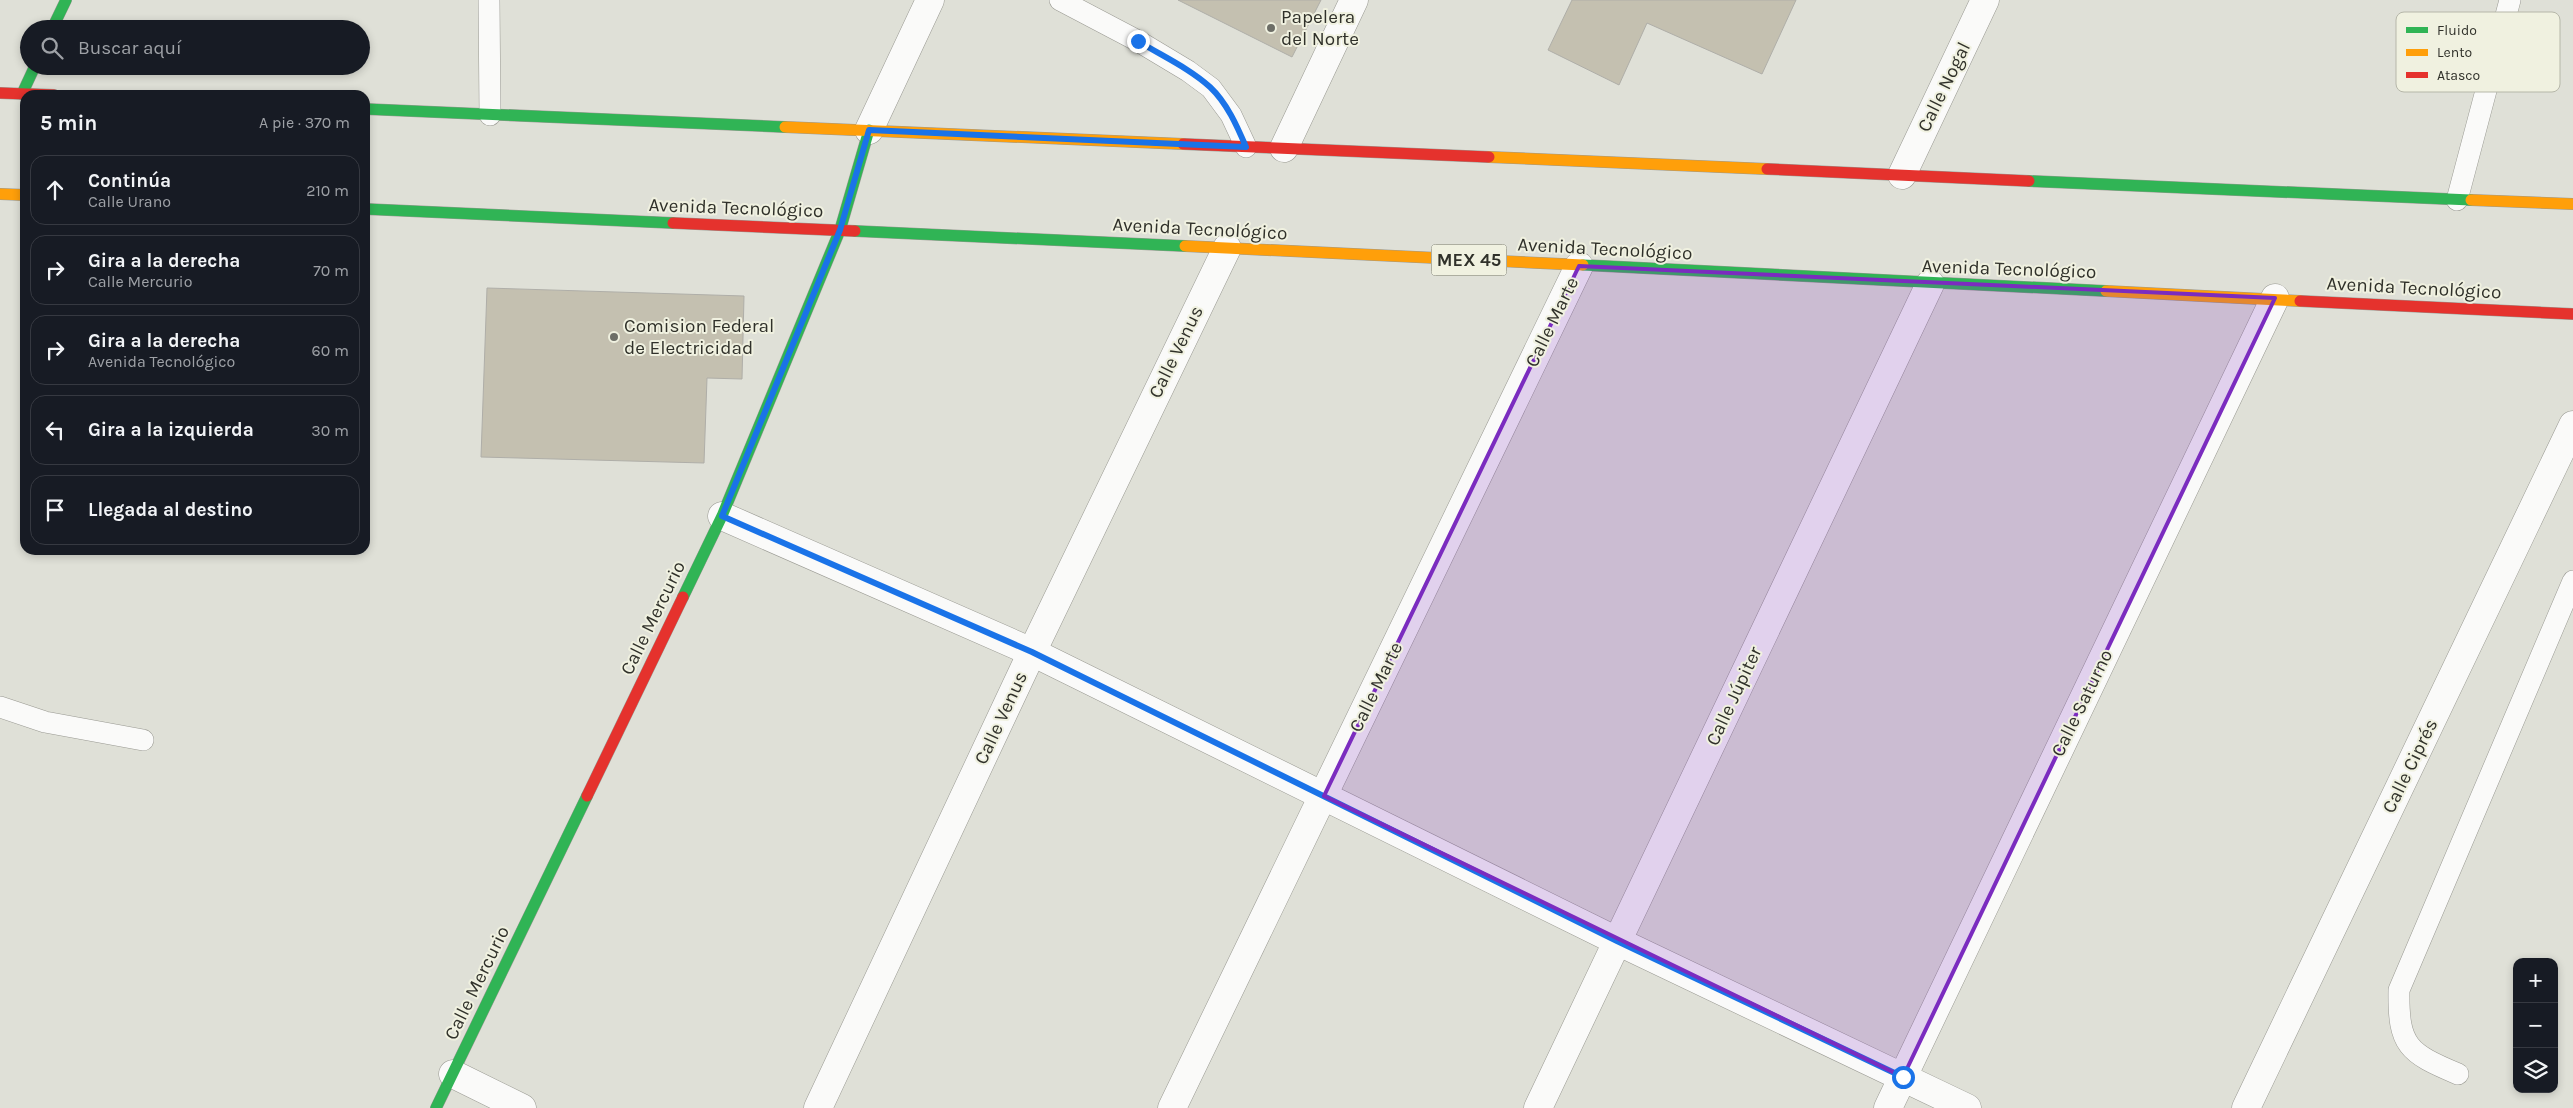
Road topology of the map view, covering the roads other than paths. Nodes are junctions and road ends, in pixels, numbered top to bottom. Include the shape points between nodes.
1 (66, 0) edge
2 (489, 0) edge
3 (930, 0) edge
4 (1060, 0) edge
5 (1354, 0) edge
6 (1985, 0) edge
7 (56, 20) edge
8 (31, 75) edge
9 (24, 90) edge
10 (2486, 92) edge
11 (0, 93) edge
12 (20, 94) edge
13 (370, 109) edge
14 (490, 115) junction
15 (869, 130) junction
16 (1246, 147) junction
17 (1284, 148) junction
18 (1902, 175) junction
19 (0, 194) edge
20 (20, 195) edge
21 (2457, 200) junction
22 (2573, 204) edge
23 (370, 209) edge
24 (840, 230) junction
25 (1227, 248) junction
26 (1579, 266) junction
27 (1930, 284) junction
28 (2275, 298) junction
29 (2573, 314) edge
30 (2573, 425) edge
31 (722, 516) junction
32 (2573, 581) edge
33 (1032, 652) junction
34 (0, 707) edge
35 (143, 740) dead end
36 (1324, 796) junction
37 (1617, 941) junction
38 (453, 1074) junction
39 (2458, 1074) dead end
40 (1903, 1077) junction
41 (436, 1108) edge
42 (522, 1108) edge
43 (818, 1108) edge
44 (1172, 1108) edge
45 (1538, 1108) edge
46 (1888, 1108) edge
47 (1967, 1108) edge
48 (2246, 1108) edge

1 - 7 main road
2 - 14 lane
3 - 15 street
4 - 16 lane via 1138,41 1211,88 1231,115
5 - 17 street
6 - 18 street, Calle Nogal
8 - 9 main road
10 - 21 lane
11 - 12 main road
13 - 14 main road
14 - 15 main road
15 - 16 main road
15 - 24 main road, Calle Mercurio
16 - 17 main road
17 - 18 main road
18 - 21 main road
19 - 20 main road
21 - 22 main road
23 - 24 main road, Avenida Tecnológico / MEX 45
24 - 25 main road, Avenida Tecnológico / MEX 45
24 - 31 main road, Calle Mercurio
25 - 26 main road, Avenida Tecnológico / MEX 45
25 - 33 street, Calle Venus
26 - 27 main road, Avenida Tecnológico / MEX 45
26 - 36 street, Calle Marte
27 - 28 main road, Avenida Tecnológico / MEX 45
27 - 37 street, Calle Júpiter
28 - 29 main road, Avenida Tecnológico / MEX 45
28 - 40 street, Calle Saturno
30 - 48 street, Calle Ciprés
31 - 33 street
31 - 38 main road, Calle Mercurio
32 - 39 lane via 2399,990 2399,1020 2406,1043 2428,1061
33 - 36 street
33 - 43 street, Calle Venus
34 - 35 lane via 45,722
36 - 37 street
36 - 44 street, Calle Marte
37 - 40 street
37 - 45 street, Calle Júpiter
38 - 41 main road, Calle Mercurio
38 - 42 street
40 - 46 street, Calle Saturno
40 - 47 street

